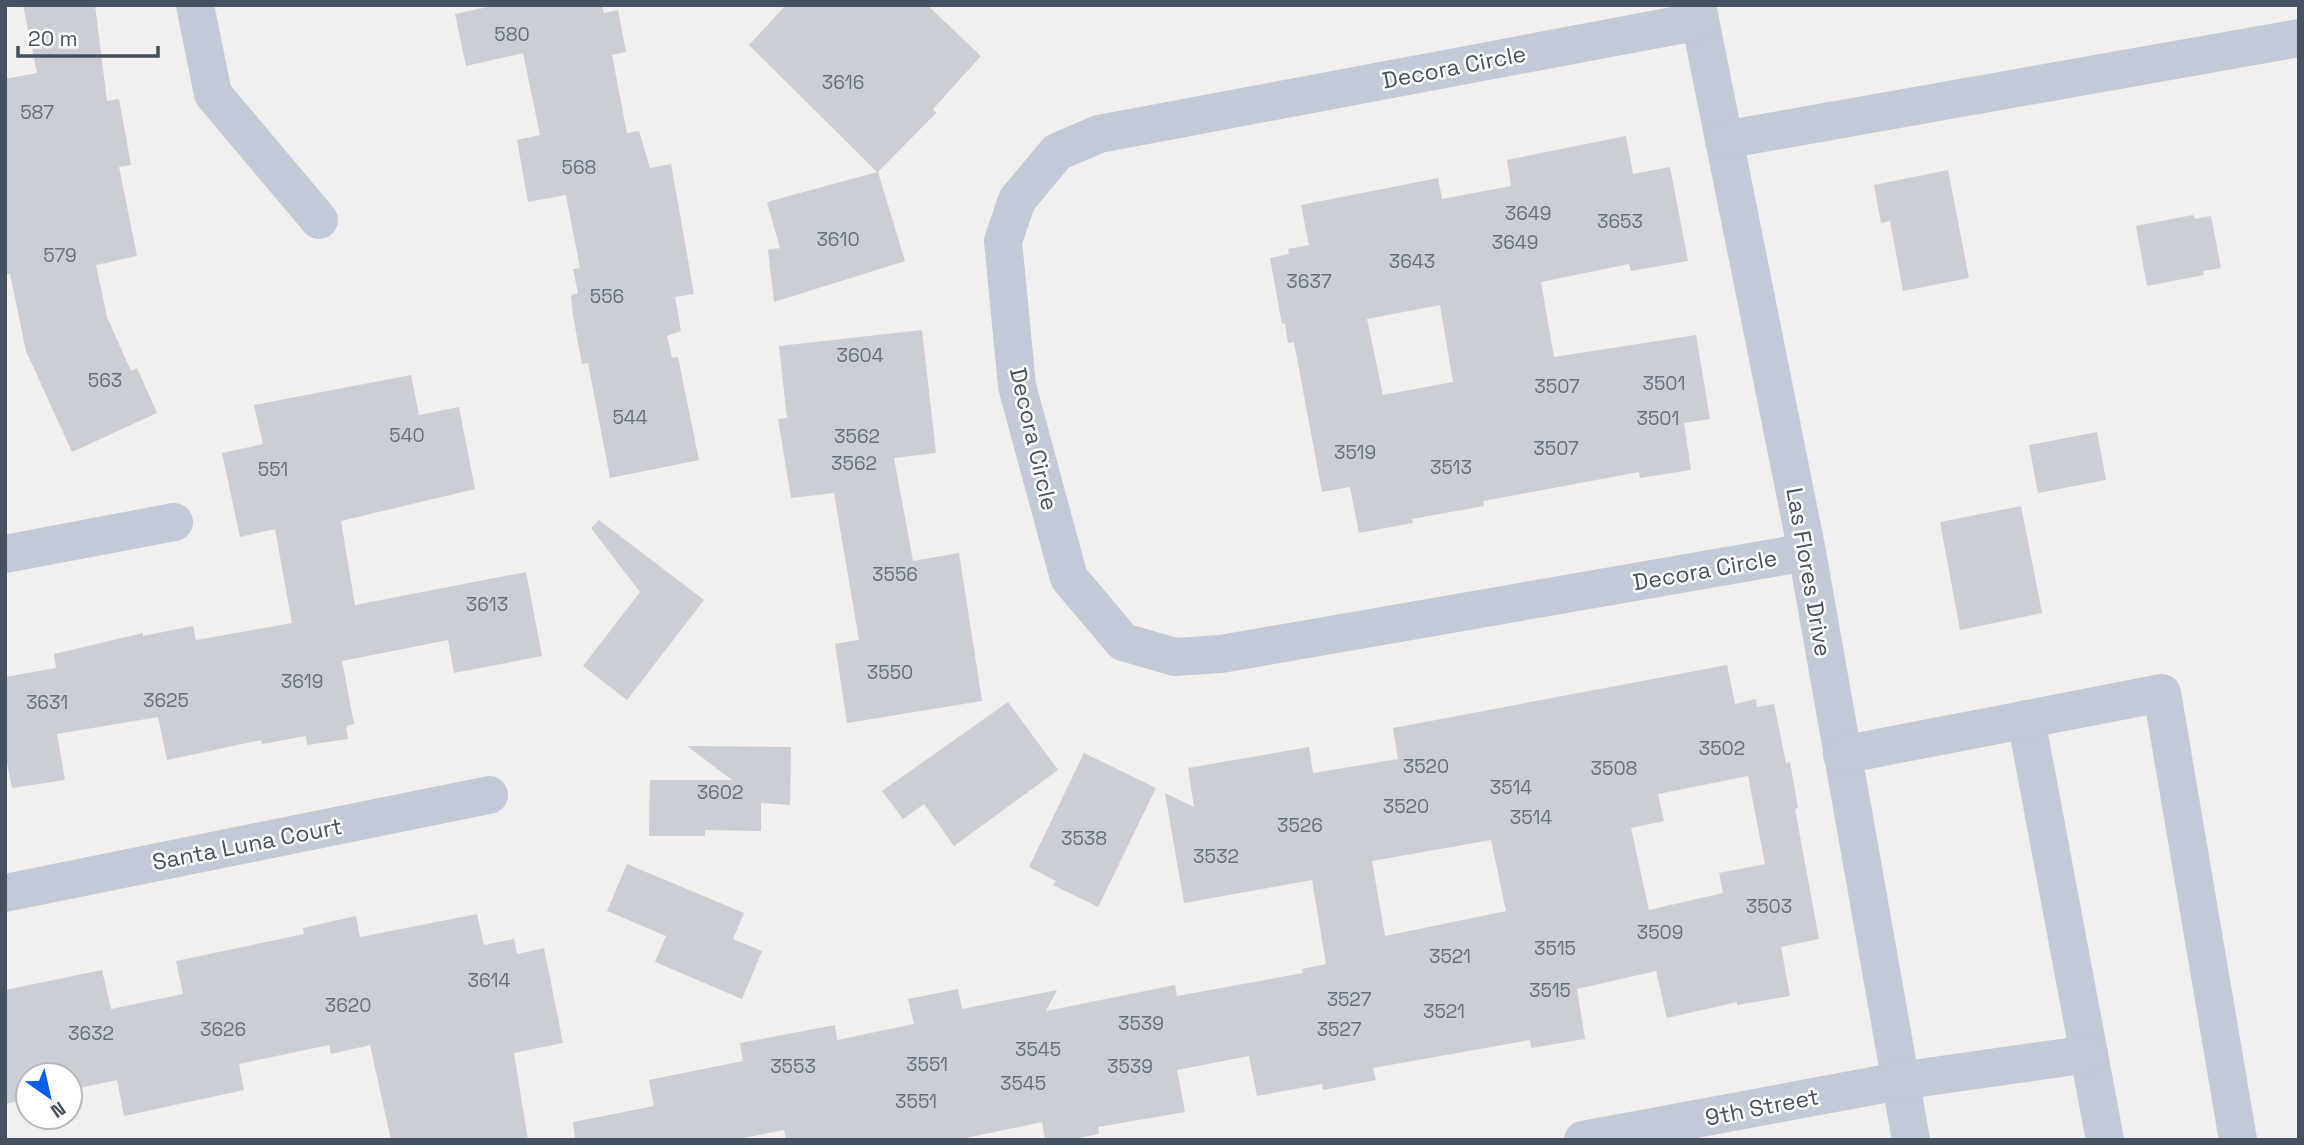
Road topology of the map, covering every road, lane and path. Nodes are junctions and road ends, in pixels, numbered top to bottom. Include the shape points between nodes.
1 (195, 5) edge
2 (1698, 13) edge
3 (2299, 38) edge
4 (1724, 140) junction
5 (319, 220) dead end
6 (174, 522) dead end
7 (1807, 552) junction
8 (5, 554) edge
9 (2026, 719) junction
10 (1842, 755) junction
11 (489, 795) dead end
12 (5, 892) edge
13 (2089, 1054) junction
14 (1899, 1081) junction
15 (1583, 1140) edge
16 (1911, 1140) edge
17 (2105, 1140) edge
18 (2238, 1140) edge

1 - 5 street via 213,94
2 - 4 street, Las Flores Drive
2 - 7 street, Decora Circle via 1098,134 1057,152 1017,200 1003,241 1017,386 1069,578 1123,642 1175,657 1221,654
3 - 4 street
4 - 7 street, Las Flores Drive
6 - 8 street
7 - 10 street, Las Flores Drive
9 - 10 street
9 - 13 street
9 - 18 street via 2162,693
10 - 14 street, Las Flores Drive
11 - 12 street, Santa Luna Court
13 - 14 street, 9th Street
13 - 17 street
14 - 15 street, 9th Street
14 - 16 street, Las Flores Drive

